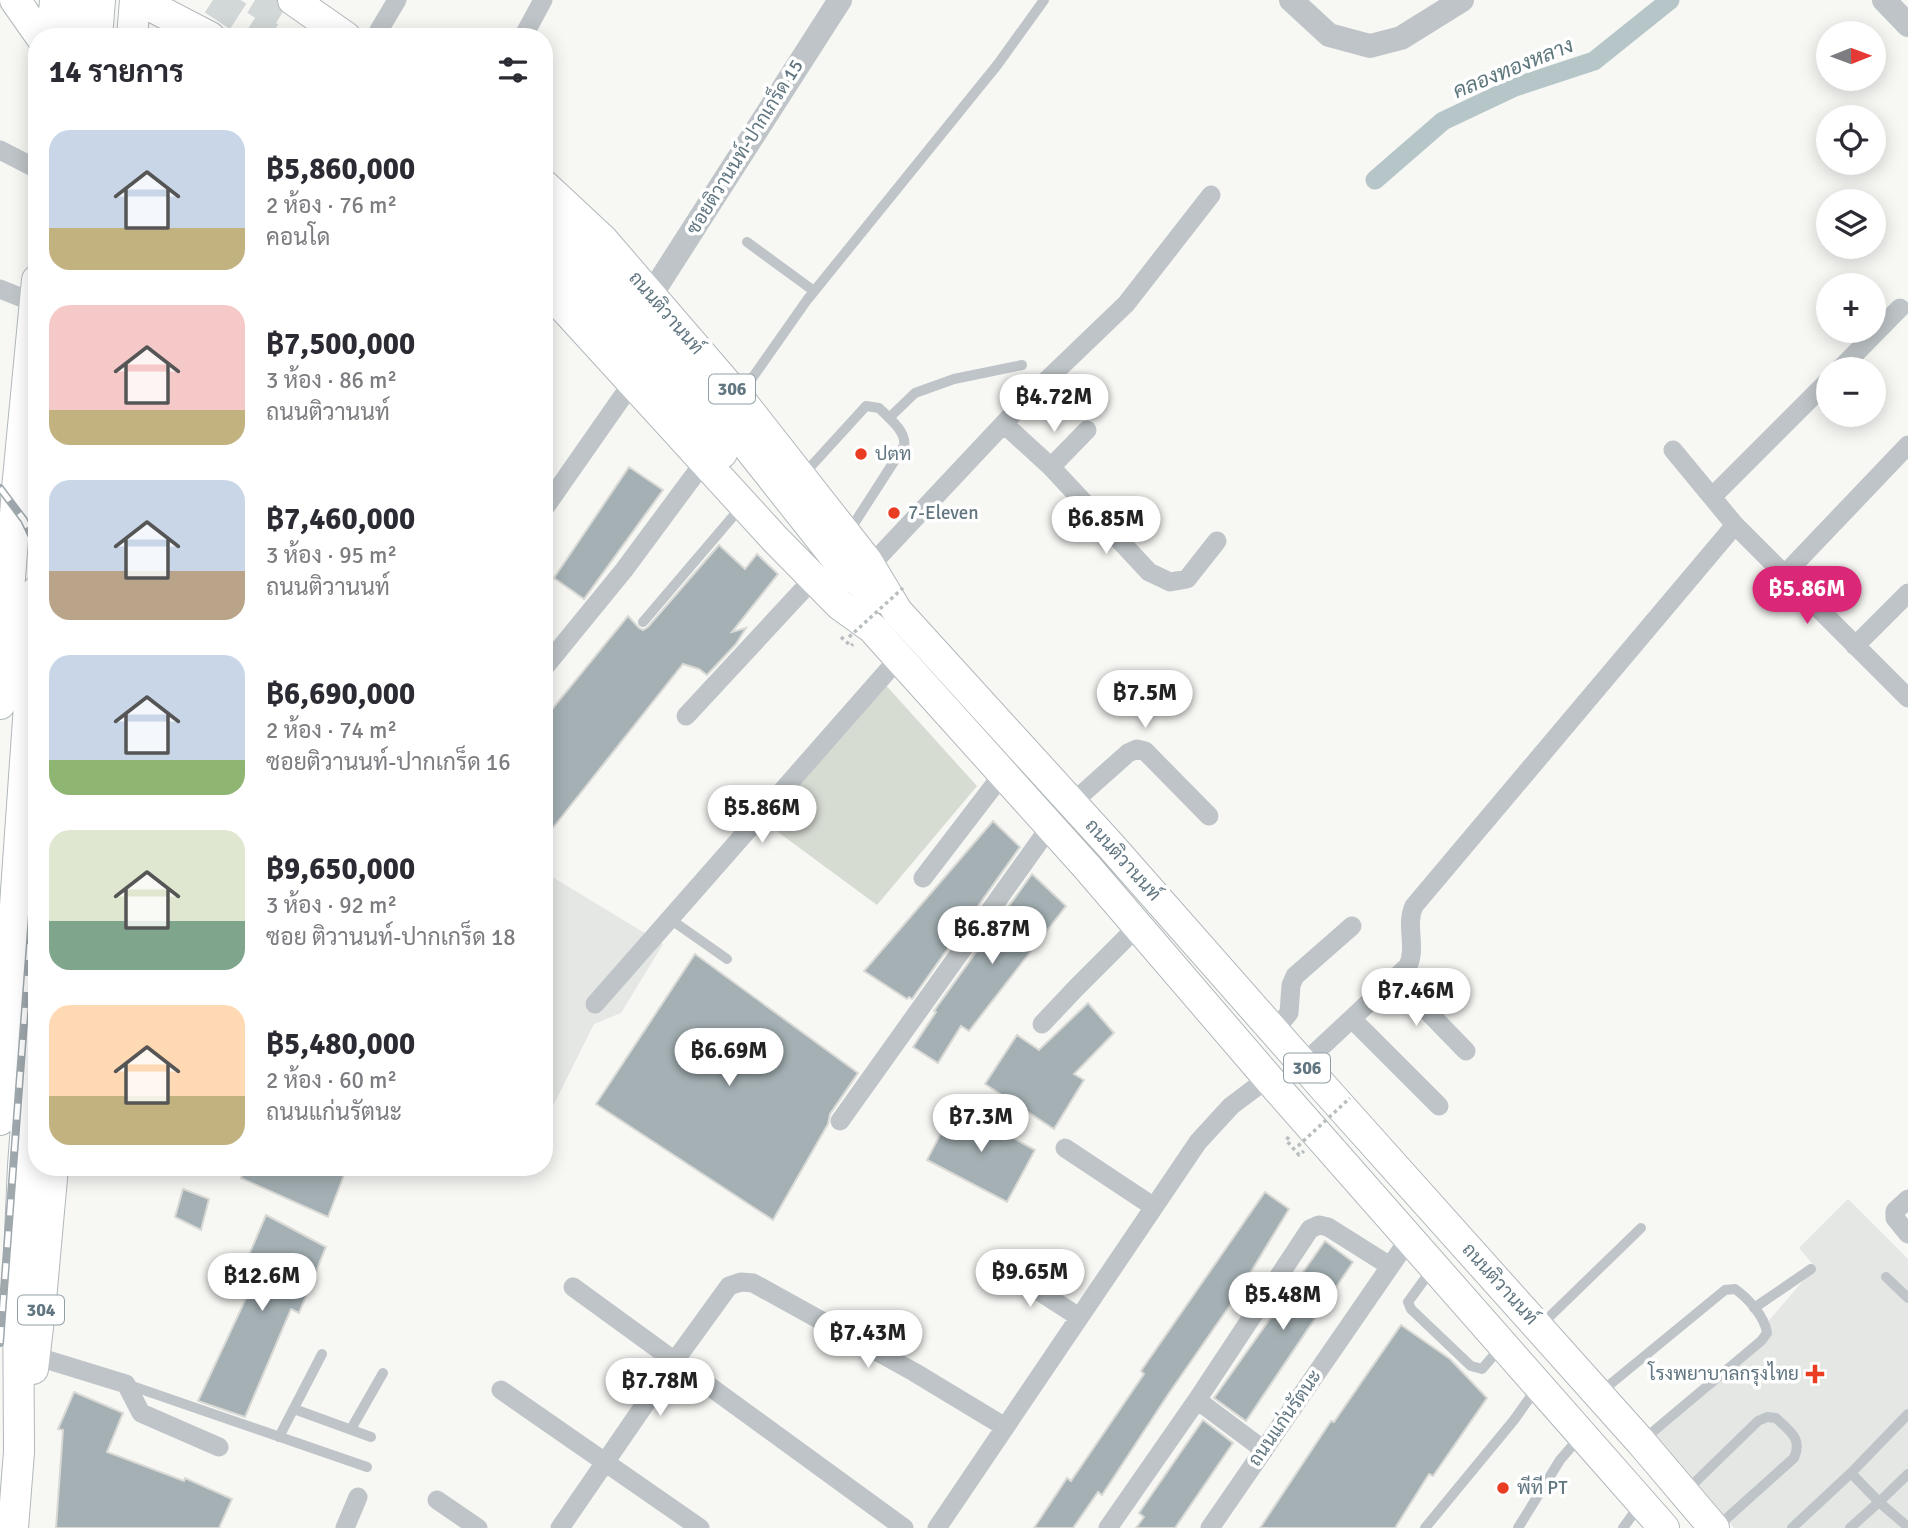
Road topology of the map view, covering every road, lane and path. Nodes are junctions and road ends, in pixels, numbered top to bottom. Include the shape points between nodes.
1 (15, 0) edge
2 (55, 0) edge
3 (76, 0) edge
4 (100, 0) edge
5 (137, 0) edge
6 (397, 0) edge
7 (543, 0) edge
8 (840, 0) edge
9 (1044, 0) edge
10 (1291, 0) edge
11 (1462, 0) edge
12 (1884, 0) edge
13 (300, 20) tunnel mouth
14 (1908, 25) edge
15 (35, 28) edge
16 (53, 28) edge
17 (74, 28) edge
18 (98, 28) edge
19 (133, 28) edge
20 (191, 28) edge
21 (322, 28) edge
22 (380, 28) edge
23 (528, 28) edge
24 (0, 150) edge
25 (28, 164) edge
26 (553, 193) edge
27 (1212, 195) dead end
28 (553, 220) edge
29 (747, 242) dead end
30 (553, 256) edge
31 (0, 289) edge
32 (28, 291) edge
33 (814, 291) junction
34 (651, 295) junction
35 (553, 298) edge
36 (1900, 308) dead end
37 (1852, 357) edge
38 (1022, 365) dead end
39 (28, 371) edge
40 (632, 383) junction
41 (1816, 393) edge
42 (739, 398) junction
43 (889, 418) junction
44 (1004, 424) junction
45 (1087, 430) dead end
46 (1908, 445) edge
47 (1673, 450) dead end
48 (705, 462) junction
49 (1051, 467) junction
50 (802, 477) junction
51 (8, 484) edge
52 (553, 496) edge
53 (1713, 496) junction
54 (743, 504) junction
55 (1735, 524) junction
56 (846, 537) junction
57 (1217, 541) dead end
58 (870, 566) junction
59 (1784, 574) junction
60 (814, 579) junction
61 (1908, 593) edge
62 (900, 599) junction
63 (643, 622) dead end
64 (860, 633) junction
65 (2, 637) edge
66 (1855, 646) junction
67 (553, 657) edge
68 (898, 659) junction
69 (1908, 698) edge
70 (0, 704) edge
71 (686, 716) dead end
72 (28, 721) edge
73 (1002, 775) junction
74 (1072, 803) junction
75 (1209, 816) dead end
76 (1049, 828) junction
77 (923, 878) dead end
78 (670, 919) junction
79 (1138, 926) junction
80 (1352, 926) dead end
81 (727, 959) dead end
82 (1395, 978) junction
83 (595, 1004) dead end
84 (1352, 1019) junction
85 (1042, 1024) dead end
86 (1274, 1031) junction
87 (1466, 1051) dead end
88 (1303, 1064) junction
89 (1268, 1078) junction
90 (28, 1098) edge
91 (1350, 1098) dead end
92 (1439, 1106) dead end
93 (0, 1120) edge
94 (840, 1121) dead end
95 (1298, 1146) dead end
96 (1065, 1148) dead end
97 (52, 1176) edge
98 (1908, 1199) edge
99 (1154, 1207) junction
100 (1641, 1228) dead end
101 (1908, 1234) edge
102 (1409, 1239) junction
103 (1390, 1266) junction
104 (1434, 1267) junction
105 (1003, 1268) dead end
106 (1811, 1269) dead end
107 (1886, 1277) dead end
108 (573, 1287) dead end
109 (1908, 1298) edge
110 (1754, 1308) junction
111 (1079, 1317) junction
112 (1539, 1327) junction
113 (1502, 1344) junction
114 (322, 1354) dead end
115 (35, 1356) junction
116 (674, 1362) junction
117 (383, 1373) dead end
118 (126, 1384) junction
119 (1539, 1384) junction
120 (501, 1390) dead end
121 (1598, 1394) junction
122 (1197, 1400) junction
123 (294, 1409) junction
124 (1908, 1414) edge
125 (1004, 1427) junction
126 (351, 1429) junction
127 (1581, 1434) junction
128 (279, 1437) junction
129 (371, 1437) dead end
130 (1641, 1441) junction
131 (219, 1447) dead end
132 (1264, 1450) junction
133 (19, 1452) junction
134 (606, 1462) junction
135 (367, 1467) dead end
136 (1851, 1473) junction
137 (1908, 1474) edge
138 (1685, 1493) junction
139 (358, 1497) dead end
140 (437, 1500) dead end
141 (1879, 1502) junction
142 (1641, 1503) junction
143 (1908, 1527) edge
144 (13, 1528) edge
145 (345, 1528) edge
146 (478, 1528) edge
147 (560, 1528) edge
148 (700, 1528) edge
149 (904, 1528) edge
150 (937, 1528) edge
151 (1108, 1528) edge
152 (1210, 1528) edge
153 (1425, 1528) edge
154 (1518, 1528) edge
155 (1623, 1528) edge
156 (1664, 1528) edge
157 (1715, 1528) edge
158 (1791, 1528) edge
159 (1850, 1528) edge

1 - 15 main road
2 - 16 main road
3 - 17 main road
4 - 18 main road
5 - 19 main road
5 - 20 main road
6 - 22 street
7 - 23 street
8 - 34 street, ซอยติวานนท์-ปากเกร็ด 15
9 - 33 lane via 998,64
10 - 11 street via 1329,34 1370,46 1401,38
12 - 14 street
13 - 21 main road
24 - 25 street
26 - 34 main road, ถนนติวานนท์ / 306 via 603,240
27 - 44 street via 1126,304
28 - 62 main road, 306 via 709,398 846,571
29 - 33 lane
30 - 64 main road, 306 via 784,526 848,594
31 - 32 street
33 - 42 lane
34 - 42 main road, ถนนติวานนท์ / 306
35 - 40 main road, ถนนติวานนท์ / 306
36 - 37 street
38 - 43 lane via 954,379 915,393
39 - 51 main road
40 - 48 main road, ถนนติวานนท์ / 306
40 - 52 street
41 - 53 street
42 - 50 main road, ถนนติวานนท์ / 306
43 - 50 lane via 879,408 866,407
43 - 56 lane via 902,433 904,446
44 - 49 street
44 - 58 street
45 - 49 street
46 - 59 street
47 - 53 street
48 - 54 main road, ถนนติวานนท์ / 306
48 - 67 street
49 - 57 street via 1149,572 1170,582 1187,579
50 - 56 main road, ถนนติวานนท์ / 306
51 - 65 main road
53 - 55 street
54 - 60 main road, ถนนติวานนท์ / 306
54 - 63 lane
55 - 59 street
55 - 82 street via 1414,906 1410,913 1412,957
56 - 58 main road, ถนนติวานนท์ / 306
58 - 62 main road, ถนนติวานนท์ / 306
59 - 66 street
60 - 64 main road, ถนนติวานนท์ / 306
60 - 71 street
61 - 66 street
62 - 64 path, bridge
62 - 74 main road, ถนนติวานนท์ / 306
64 - 68 main road, ถนนติวานนท์ / 306
65 - 70 main road
66 - 69 street
68 - 73 main road, ถนนติวานนท์ / 306
68 - 78 street
72 - 93 main road
73 - 76 main road, ถนนติวานนท์ / 306
73 - 77 street
74 - 75 street via 1137,749 1145,751
74 - 86 main road, ถนนติวานนท์ / 306
76 - 79 main road, ถนนติวานนท์ / 306
76 - 94 street
78 - 81 lane
78 - 83 street
79 - 85 street
79 - 89 main road, ถนนติวานนท์ / 306
80 - 86 street via 1295,976 1289,1013
82 - 84 street
82 - 87 street
84 - 88 street
84 - 92 street
86 - 88 main road, ถนนติวานนท์ / 306
88 - 112 main road, ถนนติวานนท์ / 306
89 - 99 street via 1231,1107 1198,1142
89 - 102 main road, ถนนติวานนท์ / 306
90 - 133 main road via 18,1280
91 - 95 path, bridge
96 - 99 street
97 - 115 main road, 304
98 - 101 street via 1895,1211
99 - 111 street
100 - 112 lane
102 - 103 street, ถนนแก่นรัตนะ
102 - 104 main road, ถนนติวานนท์ / 306
103 - 122 street via 1328,1227 1310,1229
103 - 132 street, ถนนแก่นรัตนะ
104 - 113 main road, ถนนติวานนท์ / 306
104 - 113 lane via 1408,1302 1411,1309 1476,1369 1482,1369
105 - 111 street
106 - 110 lane
107 - 109 lane
108 - 116 street
110 - 121 lane via 1744,1294 1725,1290
110 - 130 lane via 1766,1324 1761,1341
111 - 125 street
112 - 121 main road, ถนนติวานนท์ / 306
113 - 119 main road, ถนนติวานนท์ / 306
114 - 123 lane
115 - 118 street
115 - 133 main road, 304
116 - 125 street via 729,1286 753,1283
116 - 134 street
116 - 149 street
117 - 126 lane
118 - 128 lane
118 - 131 street via 141,1413
119 - 127 main road, ถนนติวานนท์ / 306
119 - 153 lane
120 - 134 street
121 - 130 main road, ถนนติวานนท์ / 306
122 - 132 street
122 - 151 street
123 - 126 lane
123 - 128 lane
124 - 136 lane
125 - 150 street
126 - 129 lane
127 - 142 main road, ถนนติวานนท์ / 306
127 - 154 lane
128 - 135 lane
130 - 138 main road, ถนนติวานนท์ / 306
132 - 152 street, ถนนแก่นรัตนะ
133 - 144 main road, 304
134 - 147 street
134 - 148 street
136 - 141 lane
136 - 158 lane
137 - 141 lane
138 - 157 main road, ถนนติวานนท์ / 306
138 - 157 lane via 1767,1416 1776,1418 1797,1440 1794,1458
139 - 145 street
140 - 146 street
141 - 143 lane
141 - 159 lane
142 - 155 lane
142 - 156 main road, ถนนติวานนท์ / 306

